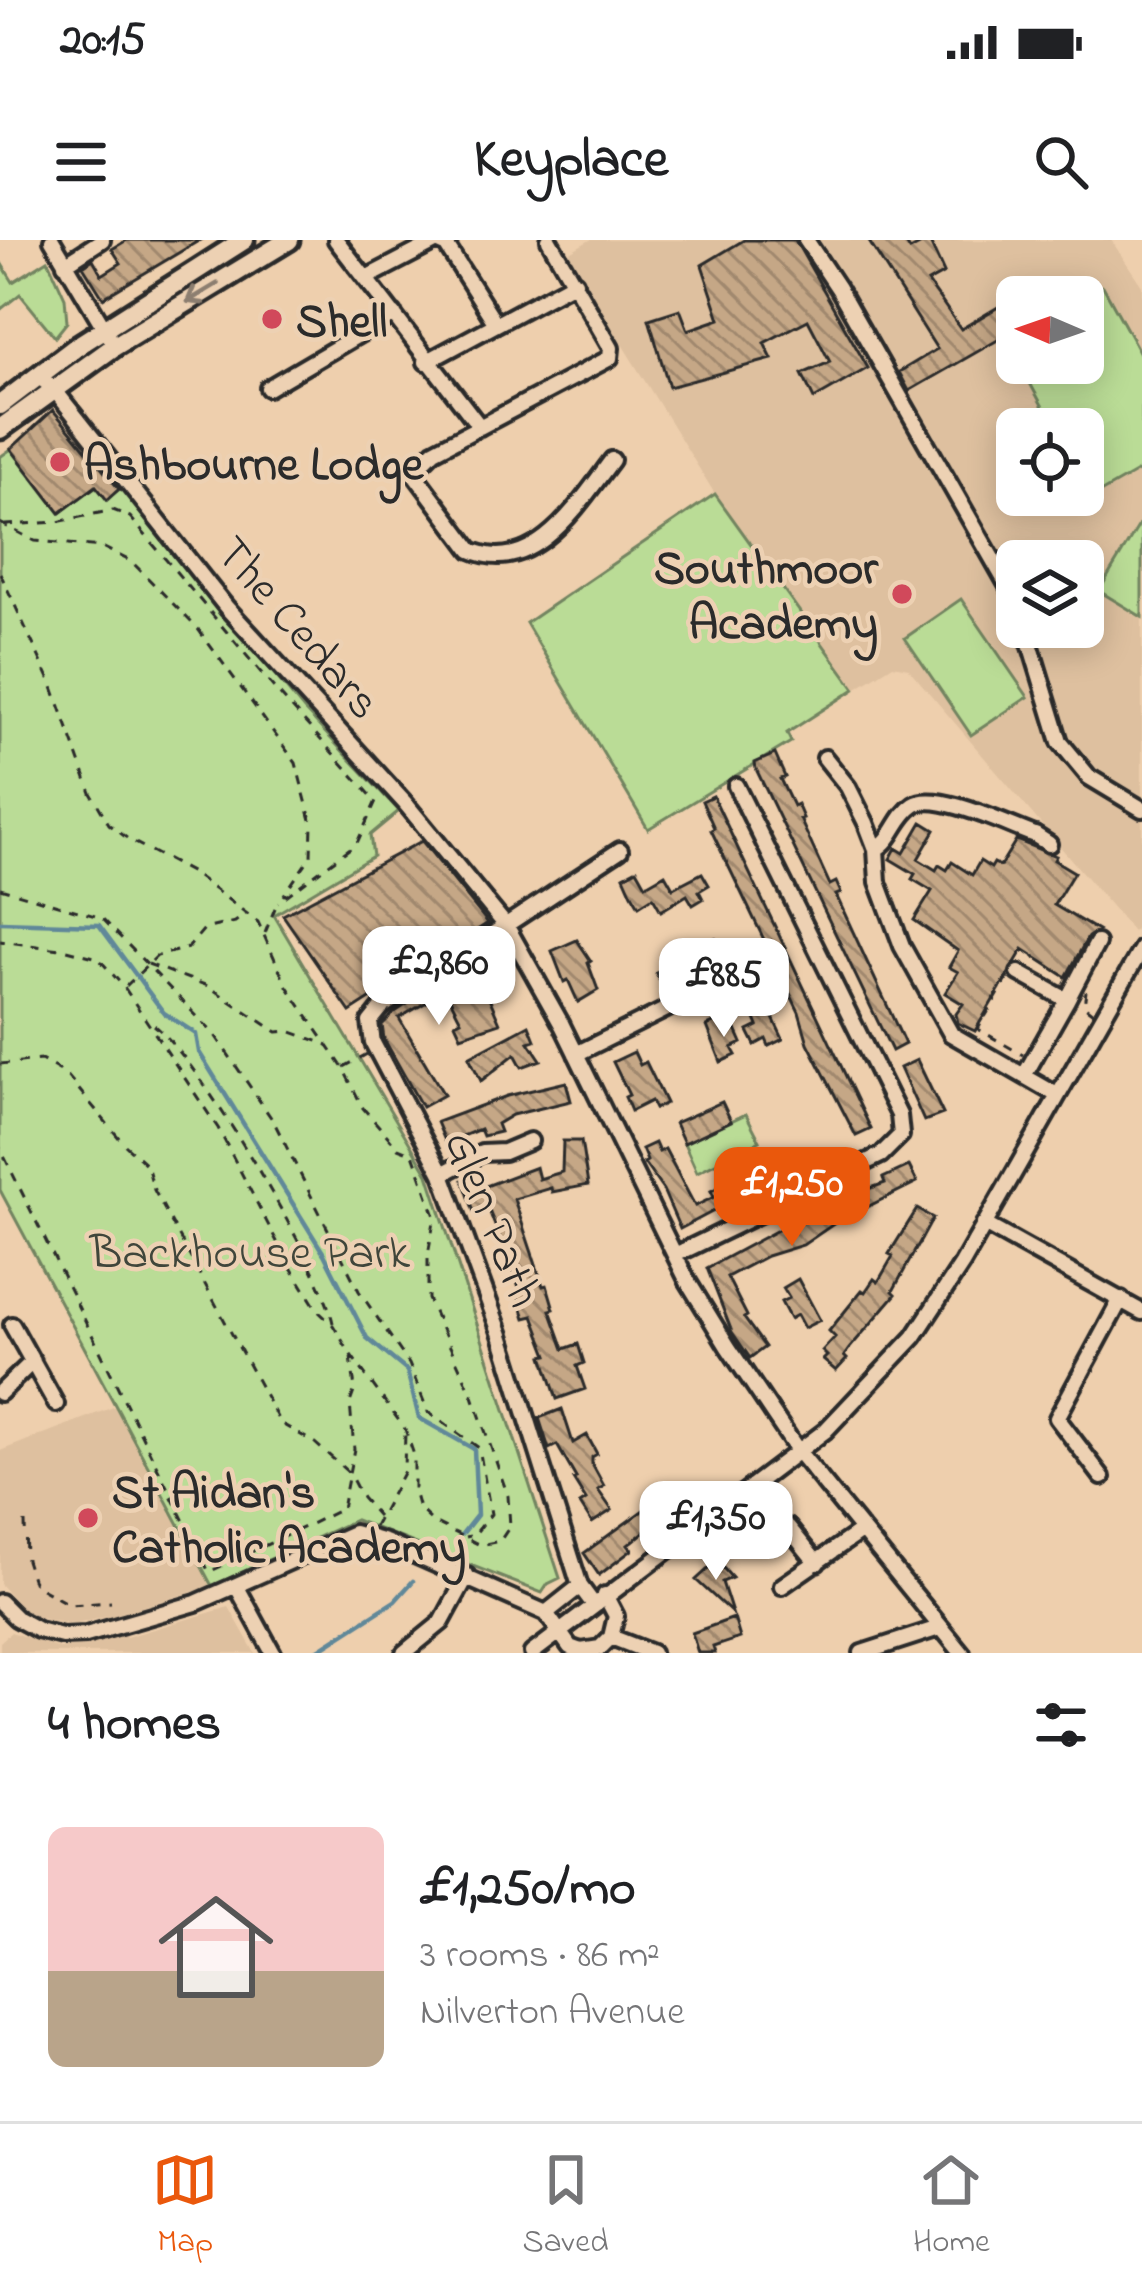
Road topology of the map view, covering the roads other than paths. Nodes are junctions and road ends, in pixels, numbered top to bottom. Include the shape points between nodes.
1 (52, 240) edge
2 (102, 240) edge
3 (244, 240) edge
4 (289, 240) edge
5 (336, 240) edge
6 (549, 240) edge
7 (806, 240) edge
8 (65, 264) junction
9 (366, 278) junction
10 (574, 282) junction
11 (394, 314) junction
12 (496, 325) junction
13 (110, 337) junction
14 (426, 362) junction
15 (45, 382) junction
16 (268, 388) dead end
17 (0, 405) edge
18 (480, 427) junction
19 (0, 429) edge
20 (611, 460) dead end
21 (996, 565) edge
22 (1031, 648) edge
23 (826, 758) dead end
24 (736, 786) dead end
25 (1142, 809) edge
26 (1048, 844) dead end
27 (876, 849) junction
28 (620, 850) dead end
29 (507, 927) junction
30 (1097, 944) dead end
31 (1142, 948) edge
32 (1014, 972) road end
33 (703, 991) dead end
34 (1067, 1000) junction
35 (576, 1054) junction
36 (1024, 1076) junction
37 (1058, 1095) junction
38 (530, 1142) dead end
39 (442, 1174) junction
40 (984, 1224) junction
41 (675, 1255) junction
42 (1121, 1299) junction
43 (1142, 1312) edge
44 (12, 1325) dead end
45 (33, 1361) junction
46 (0, 1394) edge
47 (56, 1403) dead end
48 (798, 1451) junction
49 (1102, 1477) dead end
50 (788, 1526) dead end
51 (861, 1531) junction
52 (817, 1563) junction
53 (467, 1576) junction
54 (580, 1586) junction
55 (782, 1586) dead end
56 (237, 1587) junction
57 (600, 1600) junction
58 (0, 1601) edge
59 (546, 1613) junction
60 (939, 1628) junction
61 (558, 1633) junction
62 (610, 1637) junction
63 (273, 1653) edge
64 (404, 1653) edge
65 (532, 1653) edge
66 (652, 1653) edge
67 (862, 1653) edge
68 (962, 1653) edge

1 - 8 street
2 - 8 street
3 - 13 main road
4 -> 13 main road
5 - 9 street
6 - 10 street
7 - 21 street
8 - 13 street
9 - 11 street
9 - 12 street via 436,241
10 - 12 street
10 - 18 street via 610,358
11 - 14 street
11 - 16 street
12 - 14 street
13 - 15 main road
14 - 18 street
15 - 17 main road
15 - 19 main road
15 - 29 street, The Cedars via 227,608
18 - 20 street via 413,472 471,550 484,556 535,544
22 - 25 street via 1060,742 1089,777
23 - 27 street
24 - 41 street via 899,1115 901,1135 881,1155
26 - 27 street via 933,799 916,803
27 - 36 street via 878,882 902,946 951,1034
28 - 29 street
29 - 35 street, The Cedars
29 - 39 street, Glen Path via 382,1006 370,1022
30 - 34 street
31 - 37 street
32 - 34 street
33 - 35 street
34 - 36 street
35 - 41 street, The Cedars
36 - 37 street
37 - 40 street
38 - 39 street via 482,1153
39 - 54 street, Glen Path
40 - 42 street
40 - 48 street via 914,1337
41 - 48 street, The Cedars
42 - 43 street
42 - 49 street via 1057,1418
44 - 45 street
45 - 46 street
45 - 47 street
48 - 51 street, The Cedars
48 - 57 street
50 - 52 street
51 - 52 street
51 - 60 street, The Cedars
52 - 55 street
53 - 56 street via 354,1533
53 - 59 street
53 - 64 street via 442,1622
54 - 57 street, Glen Path
54 - 59 street
56 - 58 street via 74,1636 38,1630
56 - 63 street
57 - 61 street
57 - 62 street via 616,1616
59 - 61 street
60 - 67 street
60 - 68 street, The Cedars
61 - 62 street via 581,1651
61 - 65 street
62 - 66 street

